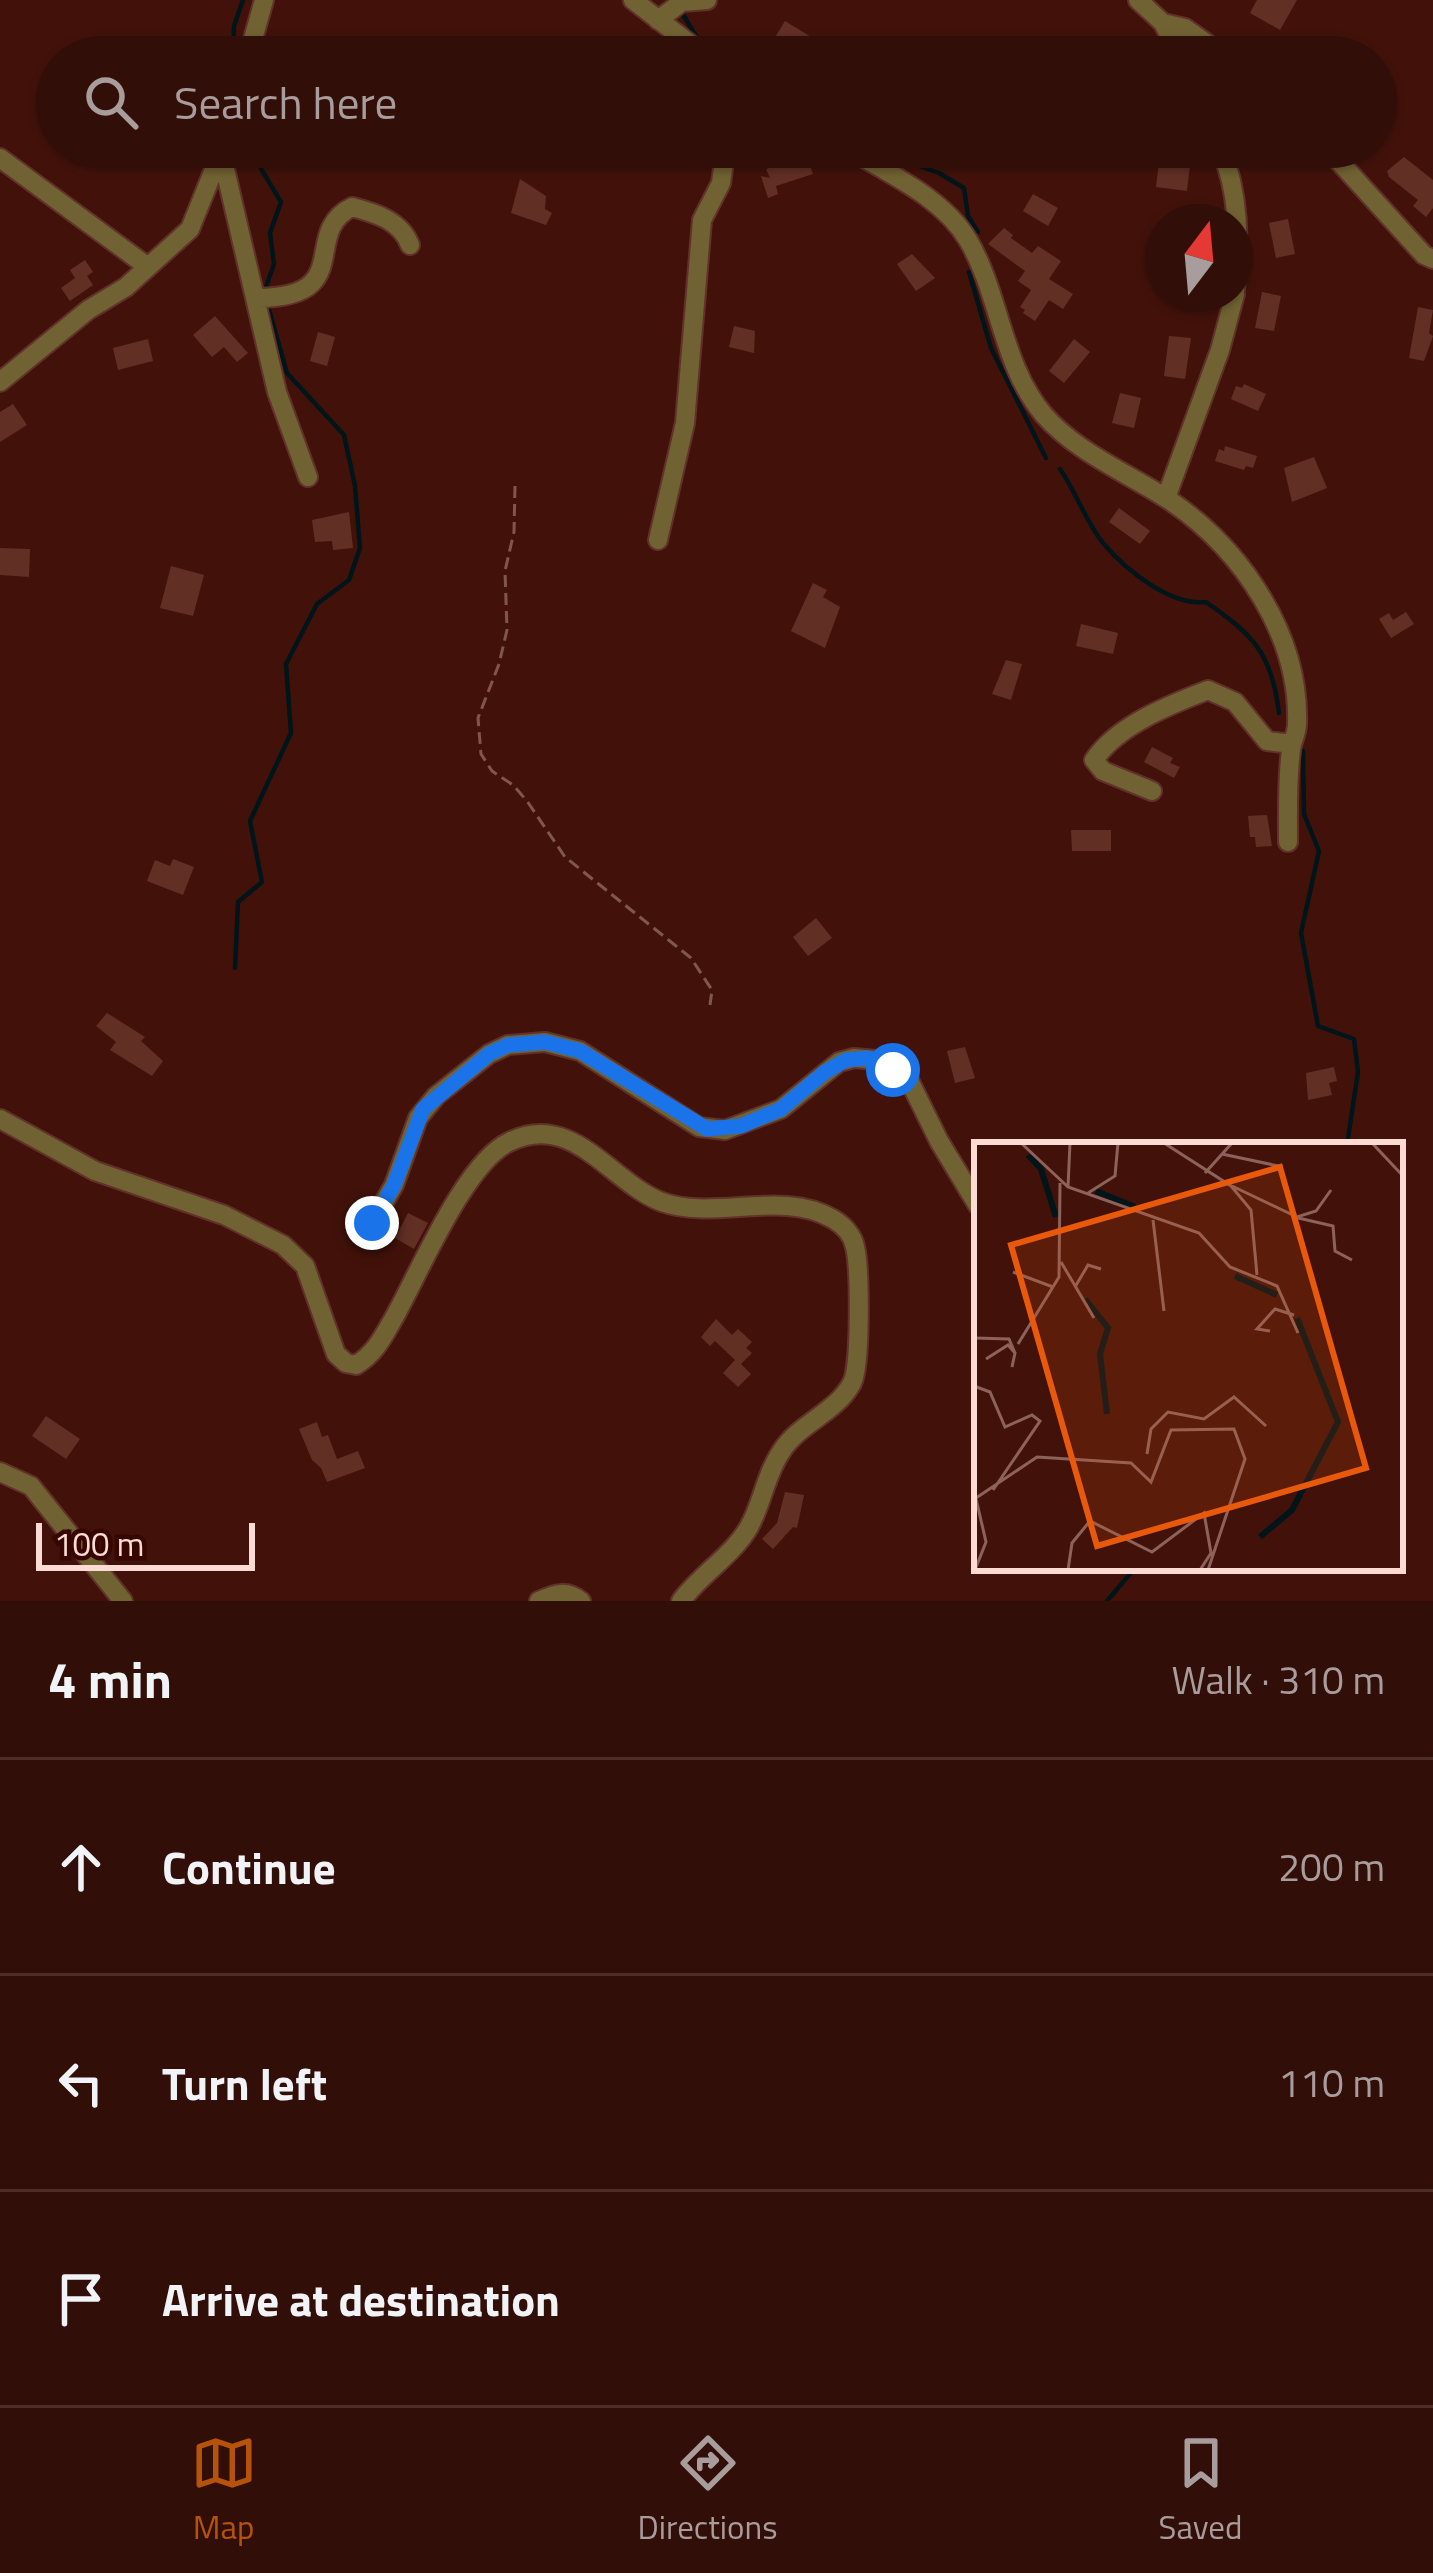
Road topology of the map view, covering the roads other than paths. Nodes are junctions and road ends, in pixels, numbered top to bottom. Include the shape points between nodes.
1 (264, 0) edge
2 (633, 0) edge
3 (707, 0) edge
4 (1138, 0) edge
5 (658, 20) junction
6 (1163, 23) junction
7 (254, 36) edge
8 (679, 36) edge
9 (1170, 36) edge
10 (1196, 36) edge
11 (0, 158) edge
12 (214, 168) edge
13 (226, 168) edge
14 (723, 168) edge
15 (878, 168) edge
16 (1228, 168) edge
17 (1345, 168) edge
18 (1235, 204) edge
19 (410, 245) dead end
20 (148, 267) junction
21 (1433, 267) edge
22 (257, 298) junction
23 (1230, 312) edge
24 (0, 382) edge
25 (308, 477) dead end
26 (1166, 498) junction
27 (658, 540) dead end
28 (1292, 744) junction
29 (1152, 790) dead end
30 (1288, 842) dead end
31 (0, 1119) edge
32 (974, 1199) edge
33 (372, 1223) dead end
34 (0, 1472) edge
35 (123, 1601) edge
36 (539, 1601) edge
37 (581, 1601) edge
38 (681, 1601) edge

1 - 7 street
2 - 5 street
3 - 5 street via 682,2
4 - 6 street
5 - 8 street
6 - 9 street
6 - 10 street
11 - 20 street
12 - 20 street via 190,230
13 - 22 street
14 - 27 street via 702,220 685,423
15 - 26 street via 940,208 967,238 1019,374 1046,417
16 - 18 street
17 - 21 street
19 - 22 street via 392,222 352,207 338,214 327,255 304,292
20 - 24 street
22 - 25 street via 277,392
23 - 26 street
26 - 28 street via 1249,579 1275,619 1295,689
28 - 29 street via 1267,741 1235,702 1208,689 1122,734 1094,760
28 - 30 street
31 - 38 street via 95,1171 224,1215 284,1245 305,1266 346,1364 356,1365 379,1344 457,1195 496,1150 526,1136 575,1143 673,1205 782,1207 837,1221 856,1247 859,1367 837,1404 780,1453 747,1530
32 - 33 street via 909,1080 876,1060 839,1062 781,1109 707,1129 580,1051 526,1041 498,1048 430,1101
34 - 35 street via 31,1486
36 - 37 street via 570,1593

